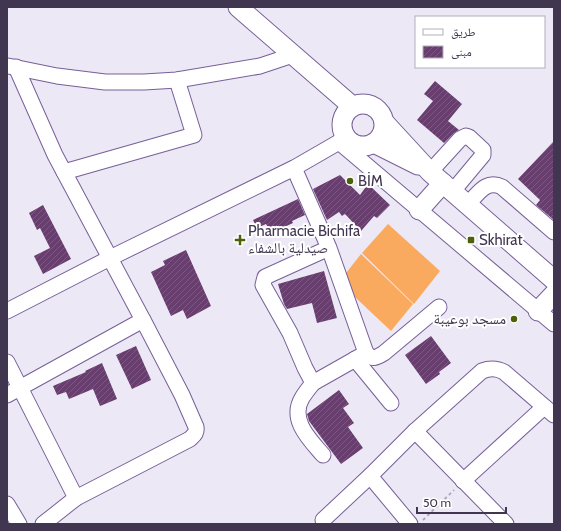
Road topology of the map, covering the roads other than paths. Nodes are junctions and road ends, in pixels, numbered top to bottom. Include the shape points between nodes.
1 (238, 7) edge
2 (293, 55) junction
3 (11, 67) edge
4 (178, 80) junction
5 (352, 106) junction
6 (384, 122) junction
7 (343, 140) junction
8 (374, 143) junction
9 (294, 168) junction
10 (64, 172) junction
11 (442, 182) junction
12 (468, 204) junction
13 (419, 210) junction
14 (554, 232) edge
15 (329, 248) junction
16 (110, 258) junction
17 (554, 280) edge
18 (554, 294) edge
19 (439, 307) dead end
20 (7, 311) edge
21 (538, 311) junction
22 (143, 320) junction
23 (554, 324) edge
24 (360, 356) junction
25 (7, 362) edge
26 (313, 383) junction
27 (21, 388) junction
28 (7, 395) edge
29 (391, 403) dead end
30 (549, 411) edge
31 (415, 431) junction
32 (323, 455) dead end
33 (370, 476) junction
34 (463, 481) junction
35 (76, 498) junction
36 (7, 504) edge
37 (323, 520) dead end
38 (19, 524) edge
39 (43, 524) edge
40 (410, 524) edge
41 (506, 524) edge

1 - 2 main road
2 - 4 street via 260,66
2 - 5 main road
3 - 4 street via 105,82
3 - 10 street
4 - 10 street via 194,135
5 - 6 main road via 363,103 375,107
5 - 7 main road via 342,121
6 - 8 main road via 382,134
6 - 11 main road
7 - 8 main road via 356,145
7 - 9 street
7 - 13 street
8 - 11 main road
9 - 15 street
9 - 16 street
10 - 16 street
11 - 12 main road
11 - 13 main road
12 - 14 street via 484,187 497,184
12 - 17 main road
13 - 21 street
15 - 24 street
15 - 26 street via 265,277 263,281
16 - 20 street
16 - 22 street
18 - 21 main road
19 - 24 street via 376,358
21 - 23 street
22 - 27 street
22 - 35 street via 182,395 197,431 190,439
24 - 26 street
24 - 29 street
25 - 27 street
26 - 32 street via 301,398 298,418 306,436
27 - 28 street
27 - 35 street
30 - 31 street via 504,372 490,369 482,371
30 - 34 street
31 - 33 street
31 - 34 street
33 - 37 street
33 - 40 street
34 - 41 street
35 - 39 street
36 - 38 street

